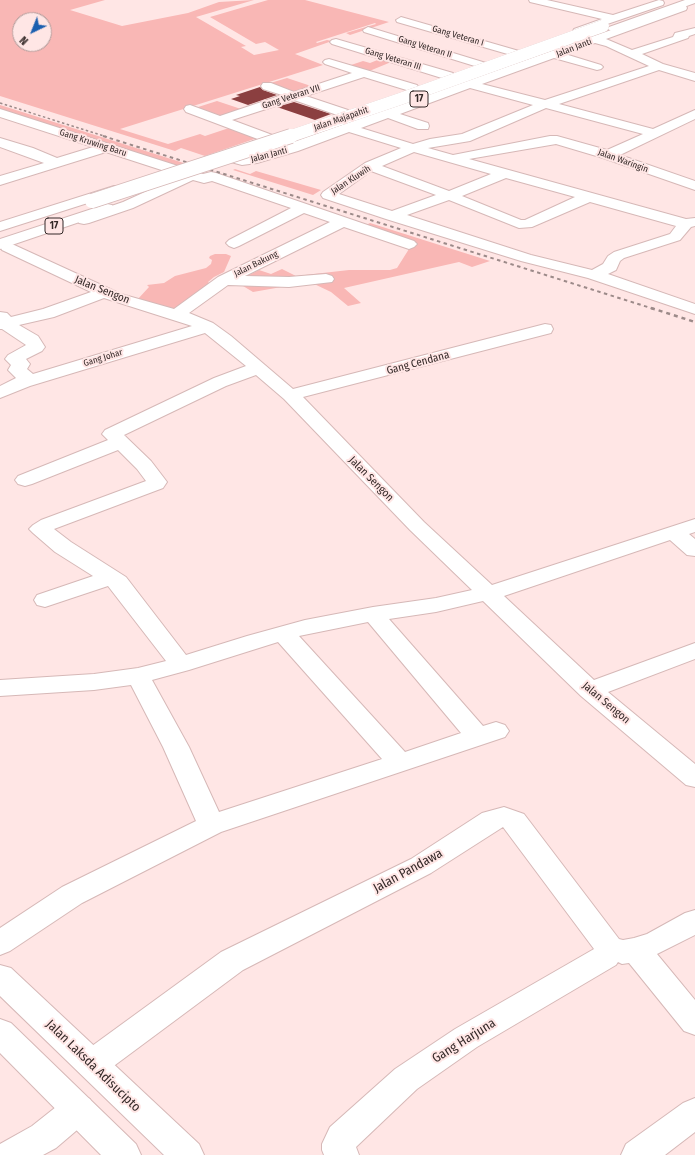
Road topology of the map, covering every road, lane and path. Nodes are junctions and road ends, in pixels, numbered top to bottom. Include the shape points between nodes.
1 (534, 0) edge
2 (695, 0) edge
3 (681, 4) edge
4 (695, 4) edge
5 (658, 9) edge
6 (401, 20) dead end
7 (610, 25) junction
8 (368, 30) dead end
9 (695, 31) edge
10 (596, 40) junction
11 (336, 42) dead end
12 (515, 53) junction
13 (631, 54) junction
14 (556, 55) junction
15 (329, 62) dead end
16 (482, 64) junction
17 (659, 66) junction
18 (597, 67) dead end
19 (363, 73) junction
20 (449, 76) junction
21 (695, 77) edge
22 (472, 85) junction
23 (267, 86) dead end
24 (410, 90) junction
25 (294, 96) junction
26 (433, 99) junction
27 (546, 104) junction
28 (190, 109) dead end
29 (0, 113) edge
30 (344, 113) junction
31 (388, 114) junction
32 (695, 114) edge
33 (220, 120) junction
34 (423, 126) dead end
35 (348, 128) junction
36 (655, 133) junction
37 (270, 139) junction
38 (0, 142) edge
39 (107, 147) junction
40 (293, 148) junction
41 (413, 148) junction
42 (608, 155) junction
43 (450, 159) junction
44 (57, 163) junction
45 (370, 166) junction
46 (185, 174) junction
47 (504, 174) junction
48 (0, 181) edge
49 (695, 186) edge
50 (448, 195) junction
51 (588, 197) junction
52 (101, 199) junction
53 (128, 205) junction
54 (302, 208) junction
55 (391, 216) junction
56 (342, 222) junction
57 (690, 223) edge
58 (0, 228) edge
59 (1, 242) edge
60 (234, 243) dead end
61 (409, 244) dead end
62 (594, 275) junction
63 (326, 279) dead end
64 (224, 280) junction
65 (105, 292) junction
66 (695, 309) edge
67 (176, 314) junction
68 (2, 322) edge
69 (207, 327) junction
70 (545, 329) dead end
71 (258, 368) junction
72 (24, 382) junction
73 (0, 393) edge
74 (290, 395) junction
75 (121, 442) junction
76 (25, 480) dead end
77 (695, 525) edge
78 (673, 532) junction
79 (695, 550) edge
80 (112, 577) junction
81 (489, 593) junction
82 (45, 600) dead end
83 (373, 614) junction
84 (284, 633) junction
85 (689, 659) edge
86 (181, 665) junction
87 (138, 676) junction
88 (0, 688) edge
89 (590, 690) junction
90 (400, 763) junction
91 (695, 778) edge
92 (211, 825) junction
93 (695, 921) edge
94 (0, 943) edge
95 (622, 949) junction
96 (0, 977) edge
97 (695, 1022) edge
98 (0, 1032) edge
99 (92, 1064) junction
100 (78, 1109) junction
101 (695, 1113) edge
102 (12, 1155) edge
103 (124, 1155) edge
104 (187, 1155) edge
105 (342, 1155) edge
106 (638, 1155) edge

1 - 7 main road
2 - 5 main road
3 - 4 main road, Jalan Janti
3 - 5 main road, Jalan Janti
5 - 7 main road, Jalan Janti
5 - 9 main road
5 - 10 main road, Jalan Janti
6 - 12 main road, Gang Veteran I
7 - 12 main road, Jalan Janti
7 - 46 main road, Jalan Majapahit / 17 via 409,102
7 - 59 main road, Jalan Majapahit / 17, bridge
8 - 16 main road, Gang Veteran II
9 - 13 main road
10 - 13 main road
10 - 14 main road, Jalan Janti
11 - 20 main road, Gang Veteran III
12 - 16 main road, Jalan Janti
13 - 17 main road
14 - 18 main road
14 - 22 main road, Jalan Janti
15 - 19 main road
16 - 20 main road, Jalan Janti
17 - 21 main road
17 - 27 main road, Jalan Kluwih
19 - 24 main road
19 - 25 main road, Gang Veteran VII
20 - 24 main road, Jalan Janti
22 - 26 main road, Jalan Janti
22 - 27 main road
23 - 25 main road
24 - 26 main road
24 - 30 main road, Jalan Janti
25 - 30 main road
25 - 33 main road, Gang Veteran VII
26 - 31 main road, Jalan Janti
27 - 36 main road
27 - 41 main road, Jalan Kluwih via 465,138
28 - 33 main road
29 - 39 main road, Gang Kruwing Baru
30 - 37 main road, Jalan Janti
31 - 34 main road
31 - 35 main road, Jalan Janti
32 - 36 main road
33 - 37 main road
35 - 40 main road, Jalan Janti
35 - 41 main road
36 - 42 main road
37 - 40 main road via 270,144 274,147
37 - 40 main road, Jalan Janti via 236,157 238,161 252,160
38 - 44 main road via 28,150
39 - 44 main road
39 - 46 main road, Gang Kruwing Baru
41 - 43 main road
41 - 45 main road, Jalan Kluwih
42 - 43 main road, Jalan Waringin via 565,141 550,140
42 - 49 main road, Jalan Waringin
43 - 47 main road
44 - 48 main road
45 - 50 main road
45 - 55 main road, Jalan Kluwih via 328,194
46 - 52 main road, Jalan Majapahit / 17
46 - 53 main road
46 - 54 main road via 204,179 211,176
46 - 59 main road, Jalan Majapahit / 17 via 147,194
47 - 50 main road
47 - 51 main road
50 - 51 main road via 519,224
50 - 55 main road
51 - 57 main road
52 - 53 main road via 127,194 134,199 134,202
52 - 58 main road
52 - 59 main road, 17
53 - 59 main road
54 - 56 main road
54 - 60 main road
55 - 62 main road via 526,258
56 - 61 main road
56 - 64 main road, Jalan Bakung
57 - 62 main road via 675,236 619,255 613,259 610,267
59 - 65 main road, Jalan Sengon
62 - 66 main road
63 - 64 main road via 289,282
64 - 67 main road, Jalan Bakung
65 - 67 main road, Jalan Sengon
65 - 68 main road via 48,313
67 - 69 main road, Jalan Sengon
68 - 72 main road via 32,340 36,347 14,359 21,364 17,370 26,377
69 - 71 main road, Jalan Sengon
69 - 72 main road, Gang Johar
70 - 74 main road, Gang Cendana
71 - 74 main road, Jalan Sengon
71 - 75 main road via 220,382 112,434
72 - 73 main road, Gang Johar
74 - 81 main road, Jalan Sengon via 418,526
75 - 76 main road
75 - 80 main road via 144,465 156,484 40,529 63,547
77 - 78 main road
78 - 79 main road
78 - 81 main road
80 - 82 main road
80 - 86 main road
81 - 83 main road via 436,605
81 - 89 main road, Jalan Sengon
83 - 84 main road
83 - 90 main road via 487,734
84 - 86 main road
84 - 90 main road
85 - 89 main road
86 - 87 main road
87 - 88 main road via 94,682
87 - 92 main road via 176,747
89 - 91 main road, Jalan Sengon
90 - 92 main road
92 - 94 main road via 72,895
93 - 95 main road via 657,942
95 - 97 main road, Jalan Pandawa
95 - 99 main road, Jalan Pandawa via 514,821 504,817 492,820 421,866 232,962
95 - 105 main road, Gang Harjuna via 466,1038 406,1079 342,1138 339,1150
96 - 99 main road, Jalan Laksda Adisucipto
98 - 100 main road
99 - 104 main road, Jalan Laksda Adisucipto
100 - 102 main road via 44,1137
100 - 103 main road
101 - 106 main road

